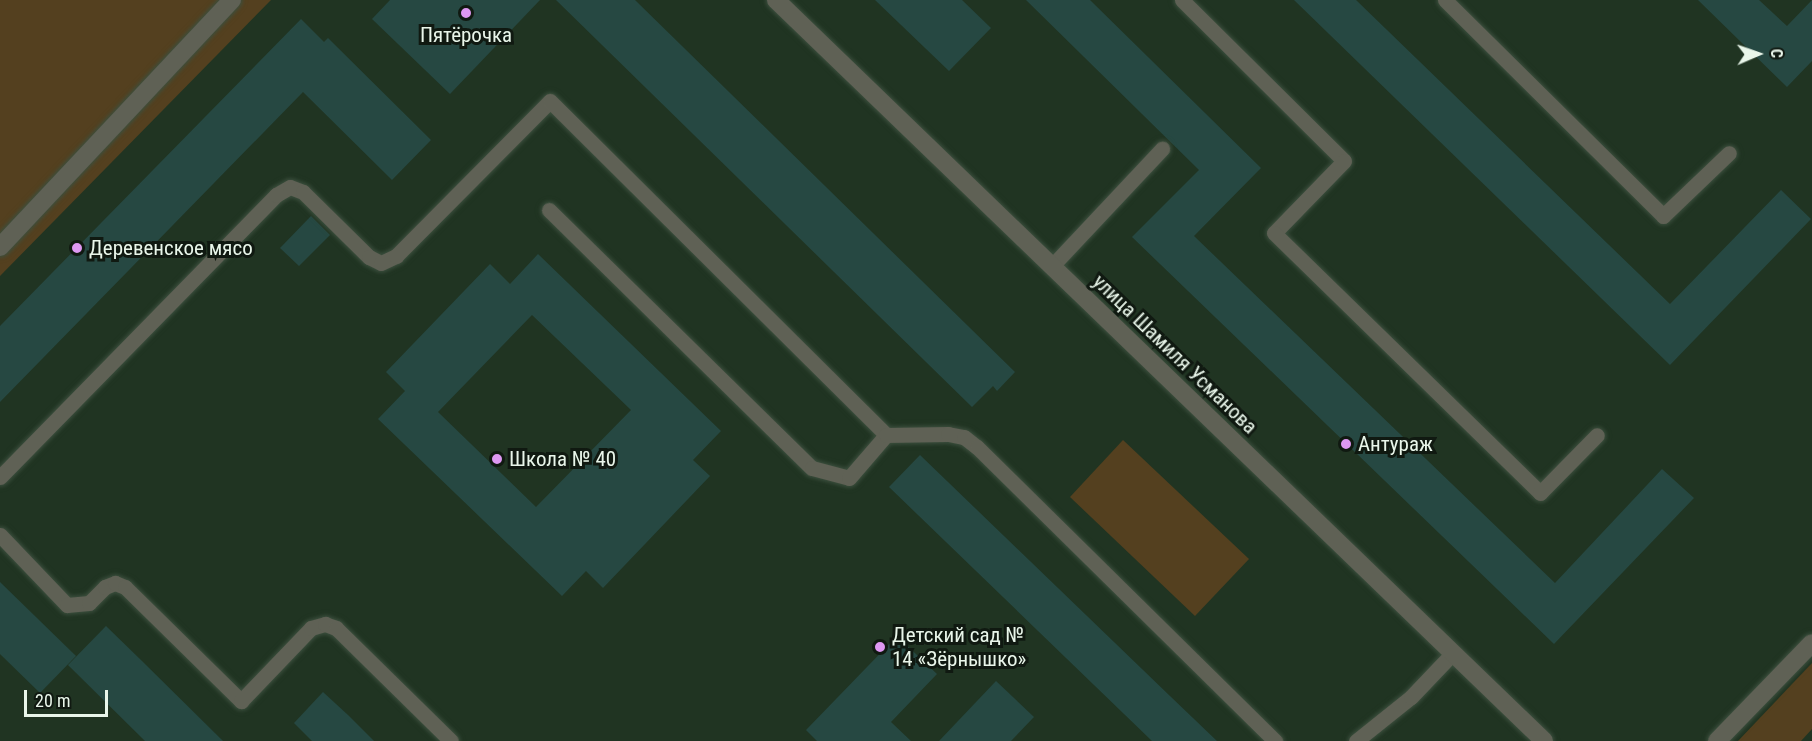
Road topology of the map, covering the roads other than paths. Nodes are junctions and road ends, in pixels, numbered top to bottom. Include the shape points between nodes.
1 (232, 0) edge
2 (776, 0) edge
3 (1182, 0) edge
4 (1445, 0) edge
5 (1162, 149) dead end
6 (1729, 153) dead end
7 (549, 210) dead end
8 (0, 247) edge
9 (1052, 266) junction
10 (886, 435) junction
11 (1597, 435) dead end
12 (0, 477) edge
13 (0, 535) edge
14 (1812, 643) edge
15 (1452, 654) junction
16 (451, 741) edge
17 (1275, 741) edge
18 (1356, 741) edge
19 (1544, 741) edge
20 (1717, 741) edge

1 - 8 street
2 - 9 street, улица Шамиля Усманова
3 - 11 lane via 1344,161 1274,233 1540,493
4 - 6 lane via 1663,216
5 - 9 lane
7 - 10 lane via 812,468 849,478
9 - 15 street, улица Шамиля Усманова
10 - 12 lane via 550,101 396,256 381,263 369,257 303,192 290,187 276,195
10 - 17 lane via 948,434 964,437 977,447
13 - 16 lane via 67,605 89,603 115,583 125,587 241,701 311,628 325,624 336,628
14 - 20 street
15 - 18 lane via 1411,697
15 - 19 street, улица Шамиля Усманова

